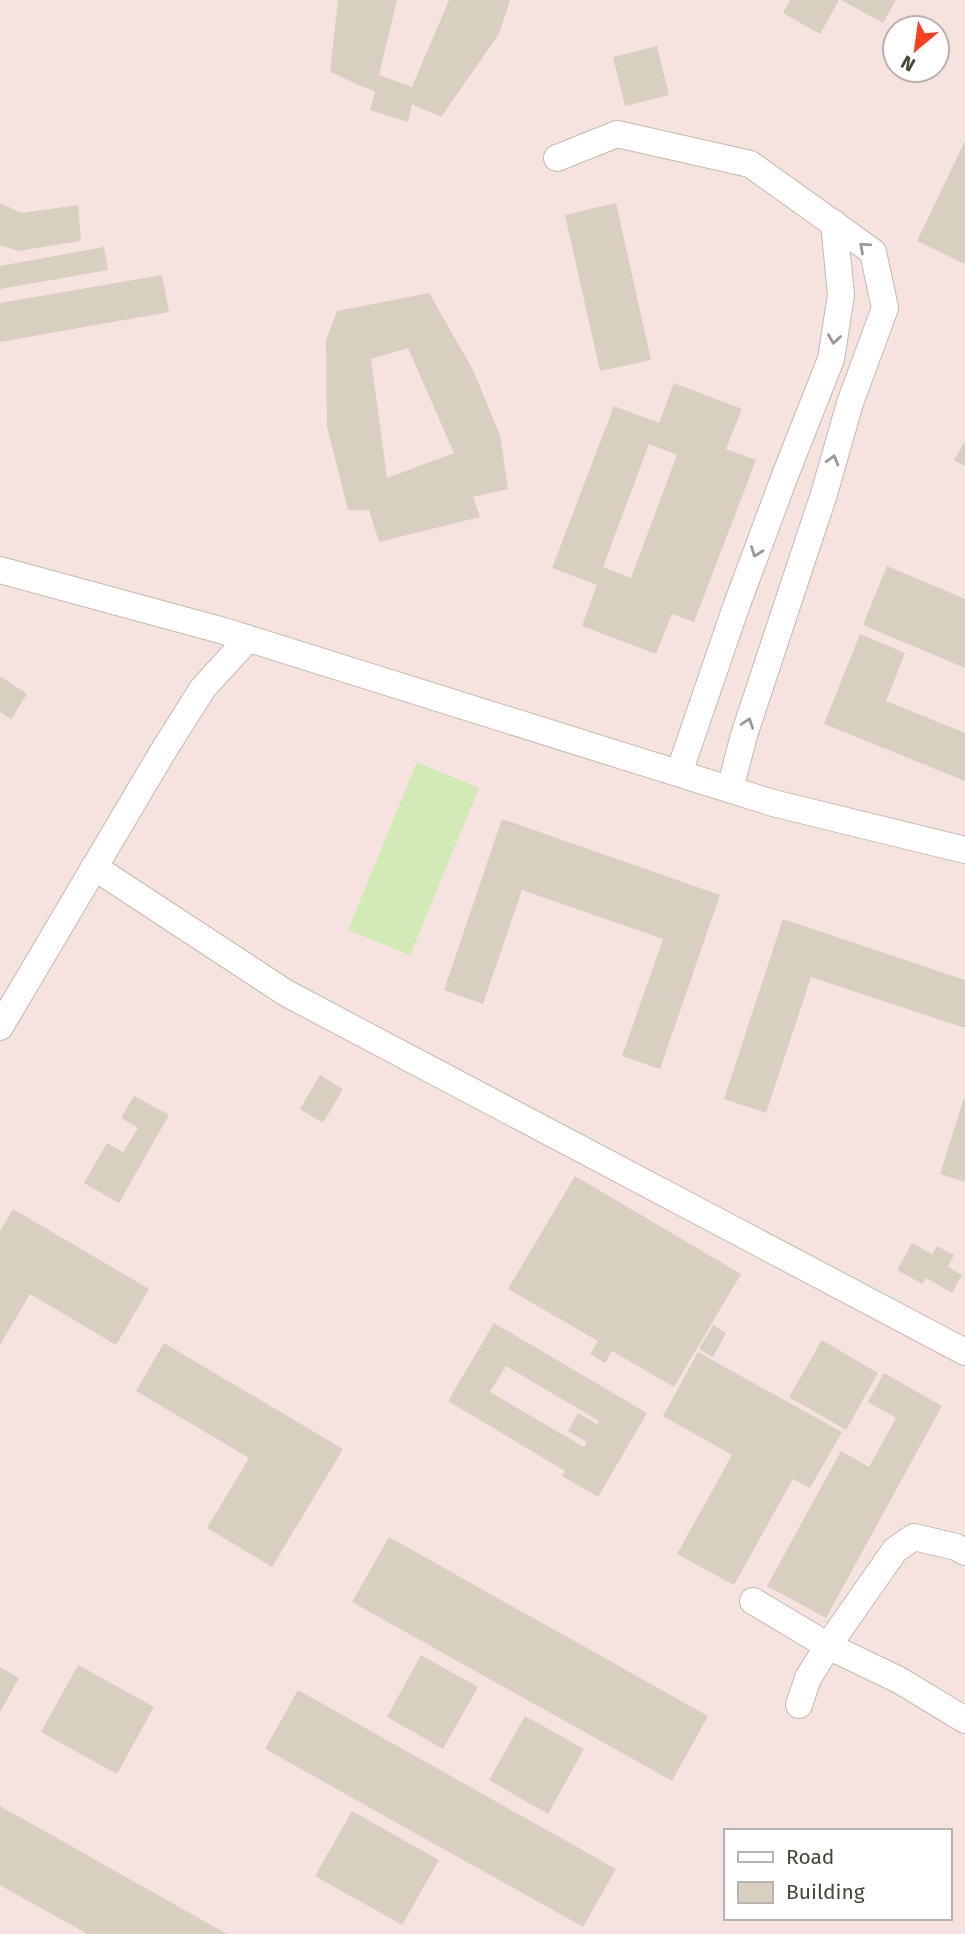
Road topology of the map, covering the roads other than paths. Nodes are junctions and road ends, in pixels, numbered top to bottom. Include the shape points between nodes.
1 (558, 158) dead end
2 (834, 223) junction
3 (784, 478) junction
4 (824, 494) junction
5 (0, 570) edge
6 (247, 640) junction
7 (678, 773) junction
8 (730, 789) junction
9 (965, 850) edge
10 (94, 867) junction
11 (0, 1027) edge
12 (965, 1352) edge
13 (965, 1552) edge
14 (753, 1601) dead end
15 (828, 1646) junction
16 (799, 1705) dead end
17 (965, 1720) edge

1 - 2 street via 617,134 750,164
2 -> 3 street via 841,295 831,359
4 -> 2 street via 850,403 885,307 873,252
3 - 4 street
3 -> 7 street
8 -> 4 street
5 - 6 street
6 - 7 street
6 - 10 street via 203,688
7 - 8 street
8 - 9 street
10 - 11 street
10 - 12 street via 286,993
13 - 15 street via 914,1537 895,1550
14 - 15 street
15 - 16 street via 808,1678
15 - 17 street via 899,1680

